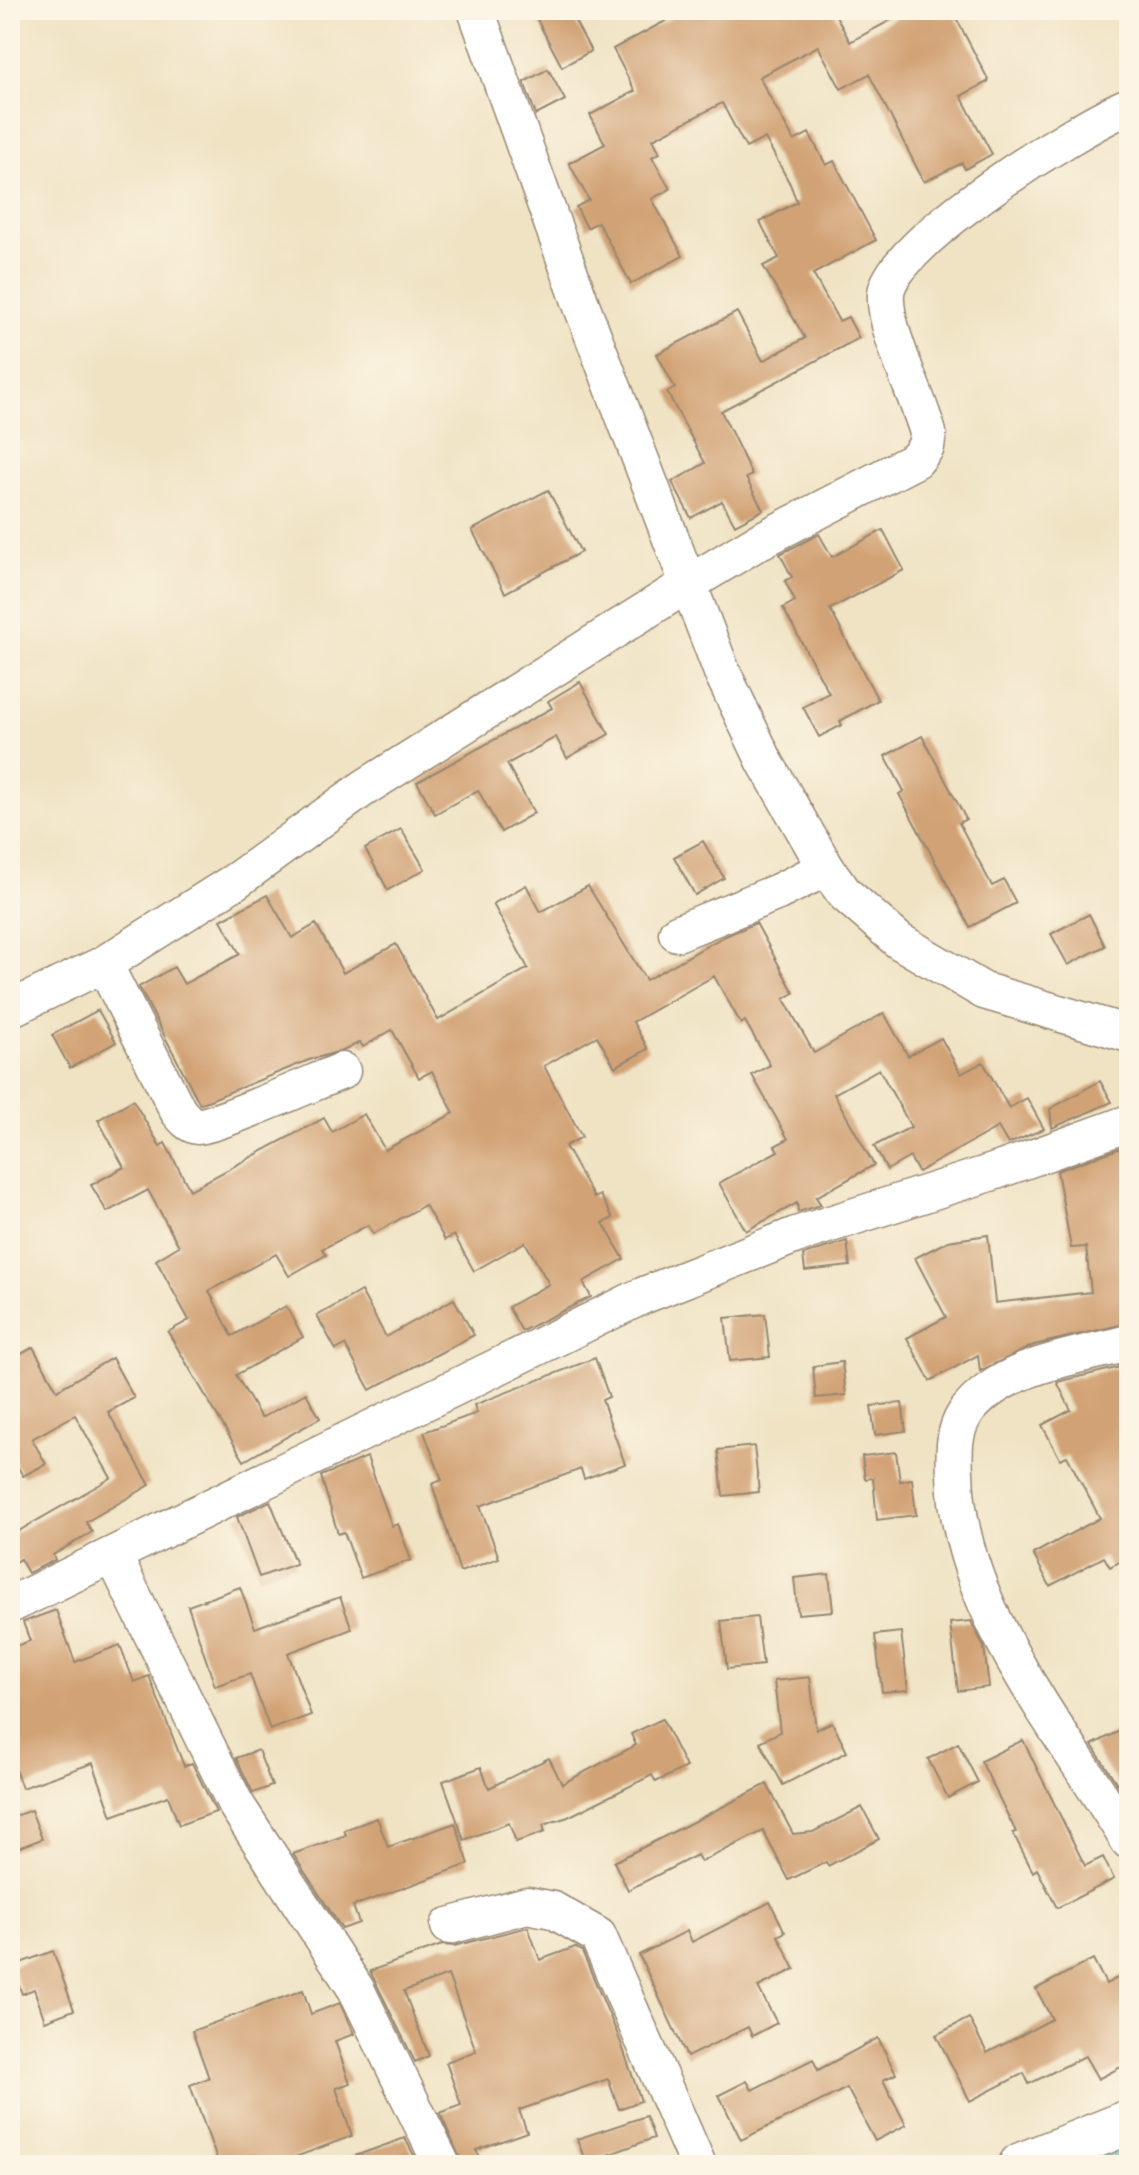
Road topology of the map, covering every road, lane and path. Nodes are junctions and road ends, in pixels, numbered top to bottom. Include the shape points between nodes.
1 (476, 10) edge
2 (1129, 106) edge
3 (670, 596) junction
4 (822, 870) junction
5 (677, 933) dead end
6 (104, 964) junction
7 (10, 1009) edge
8 (1129, 1034) edge
9 (342, 1071) dead end
10 (1129, 1123) edge
11 (1129, 1343) edge
12 (114, 1557) junction
13 (10, 1605) edge
14 (1129, 1841) edge
15 (449, 1926) dead end
16 (1129, 2122) edge
17 (442, 2165) edge
18 (698, 2165) edge
19 (1021, 2165) edge

1 - 3 street via 581,304
2 - 3 street via 1098,120 943,223 895,269 886,304 928,433 921,455 756,543
3 - 4 street via 722,672
3 - 6 street via 364,788 237,880
4 - 5 street
4 - 8 street via 899,941 984,991
6 - 7 street
6 - 9 street via 178,1111 189,1123 199,1126
10 - 12 street via 726,1260 642,1296
11 - 14 street via 1013,1377 965,1414 954,1445 960,1526 978,1583 1050,1721
12 - 13 street
12 - 17 street via 235,1803 362,1999
15 - 18 street via 527,1905 553,1910 598,1936
16 - 19 main road

